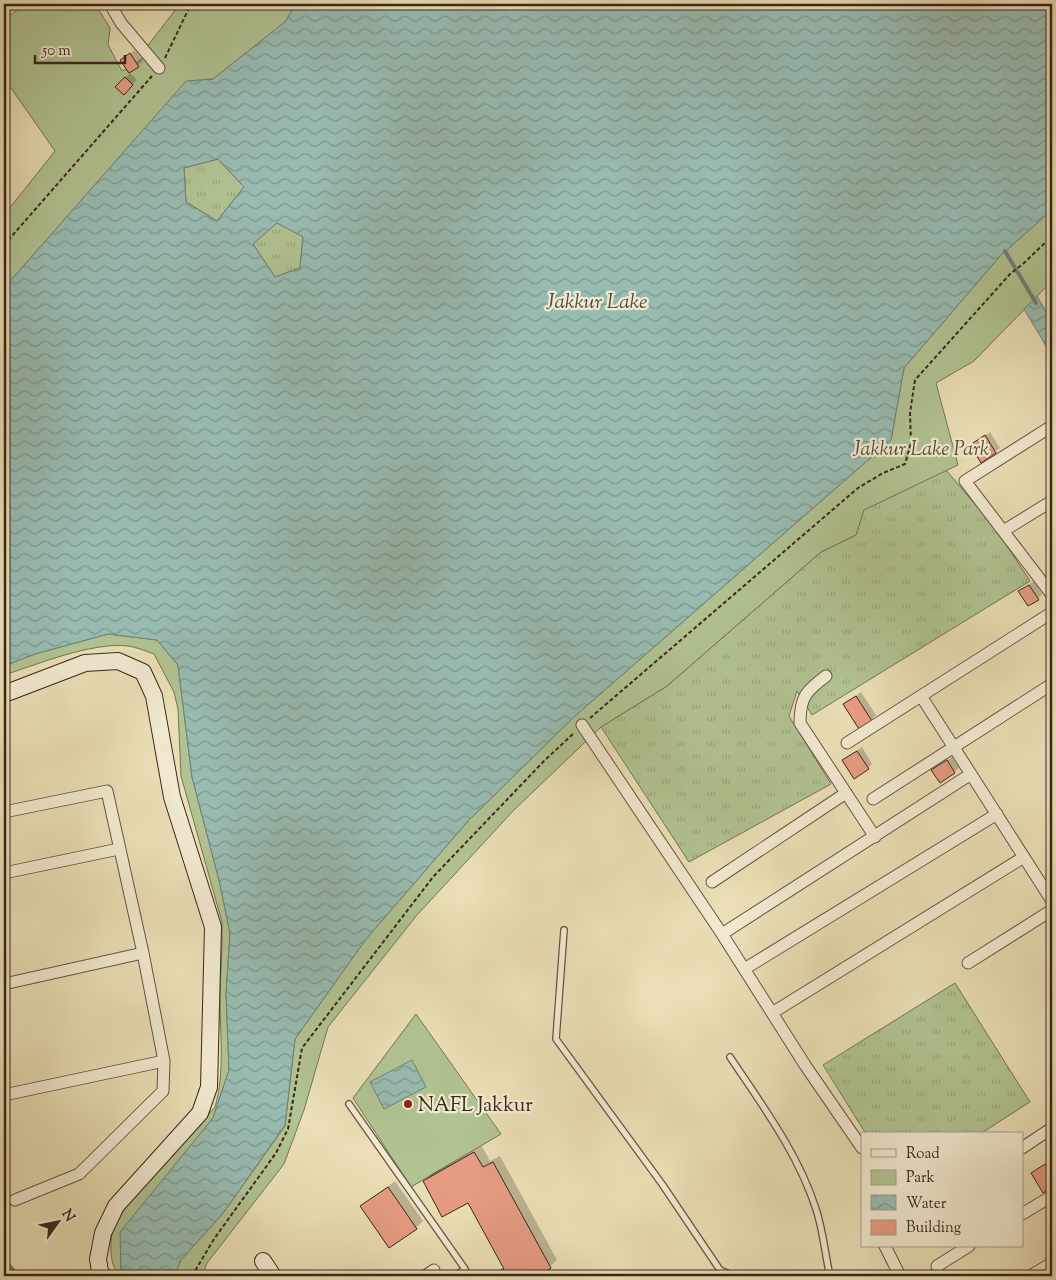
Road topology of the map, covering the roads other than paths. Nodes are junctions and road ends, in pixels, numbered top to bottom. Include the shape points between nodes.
1 (14, 4) edge
2 (110, 4) edge
3 (4, 12) edge
4 (159, 68) road end
5 (1052, 426) edge
6 (1052, 501) edge
7 (1005, 530) junction
8 (1052, 594) edge
9 (1048, 615) dead end
10 (826, 676) dead end
11 (1052, 684) edge
12 (4, 694) edge
13 (921, 696) junction
14 (582, 726) dead end
15 (847, 743) dead end
16 (954, 747) junction
17 (971, 774) junction
18 (846, 793) junction
19 (873, 799) dead end
20 (4, 812) edge
21 (996, 814) junction
22 (875, 837) junction
23 (119, 849) junction
24 (1024, 857) junction
25 (4, 873) edge
26 (712, 882) dead end
27 (1052, 901) edge
28 (1052, 910) edge
29 (564, 930) dead end
30 (722, 934) junction
31 (144, 953) junction
32 (968, 963) dead end
33 (746, 968) junction
34 (4, 984) edge
35 (772, 1013) junction
36 (730, 1056) dead end
37 (164, 1061) junction
38 (4, 1095) edge
39 (348, 1104) dead end
40 (1052, 1128) edge
41 (861, 1146) edge
42 (1024, 1147) edge
43 (1052, 1196) edge
44 (15, 1200) dead end
45 (1024, 1213) edge
46 (886, 1248) edge
47 (966, 1248) edge
48 (263, 1261) dead end
49 (1052, 1263) edge
50 (937, 1266) dead end
51 (102, 1274) edge
52 (273, 1276) edge
53 (455, 1276) edge
54 (734, 1276) edge
55 (830, 1276) edge
56 (900, 1276) edge
57 (1030, 1276) edge

1 - 3 lane
2 - 4 street
5 - 7 street via 965,481
6 - 7 street
7 - 8 street
9 - 13 street
10 - 18 street via 809,689 800,704 800,723
11 - 16 street
12 - 51 street via 85,663 118,662 143,672 154,696 172,797 213,927 208,1087 200,1113 116,1206 103,1233 98,1260
13 - 15 street
13 - 16 street
14 - 30 street
16 - 17 street
16 - 19 street
17 - 21 street
17 - 22 street
18 - 22 street
18 - 26 street
20 - 23 street via 107,791
21 - 24 street
21 - 33 street
22 - 30 street
23 - 25 street
23 - 31 street
24 - 27 street
24 - 35 street
28 - 32 street
29 - 54 lane via 556,1039 720,1270
30 - 33 street
31 - 34 street
31 - 37 street
33 - 35 street
35 - 41 street
36 - 55 lane via 803,1175 816,1210
37 - 38 street
37 - 44 street via 163,1091 79,1174
39 - 53 lane via 465,1269
40 - 42 street
43 - 45 street
46 - 56 street
47 - 50 street
48 - 52 street
49 - 57 street

